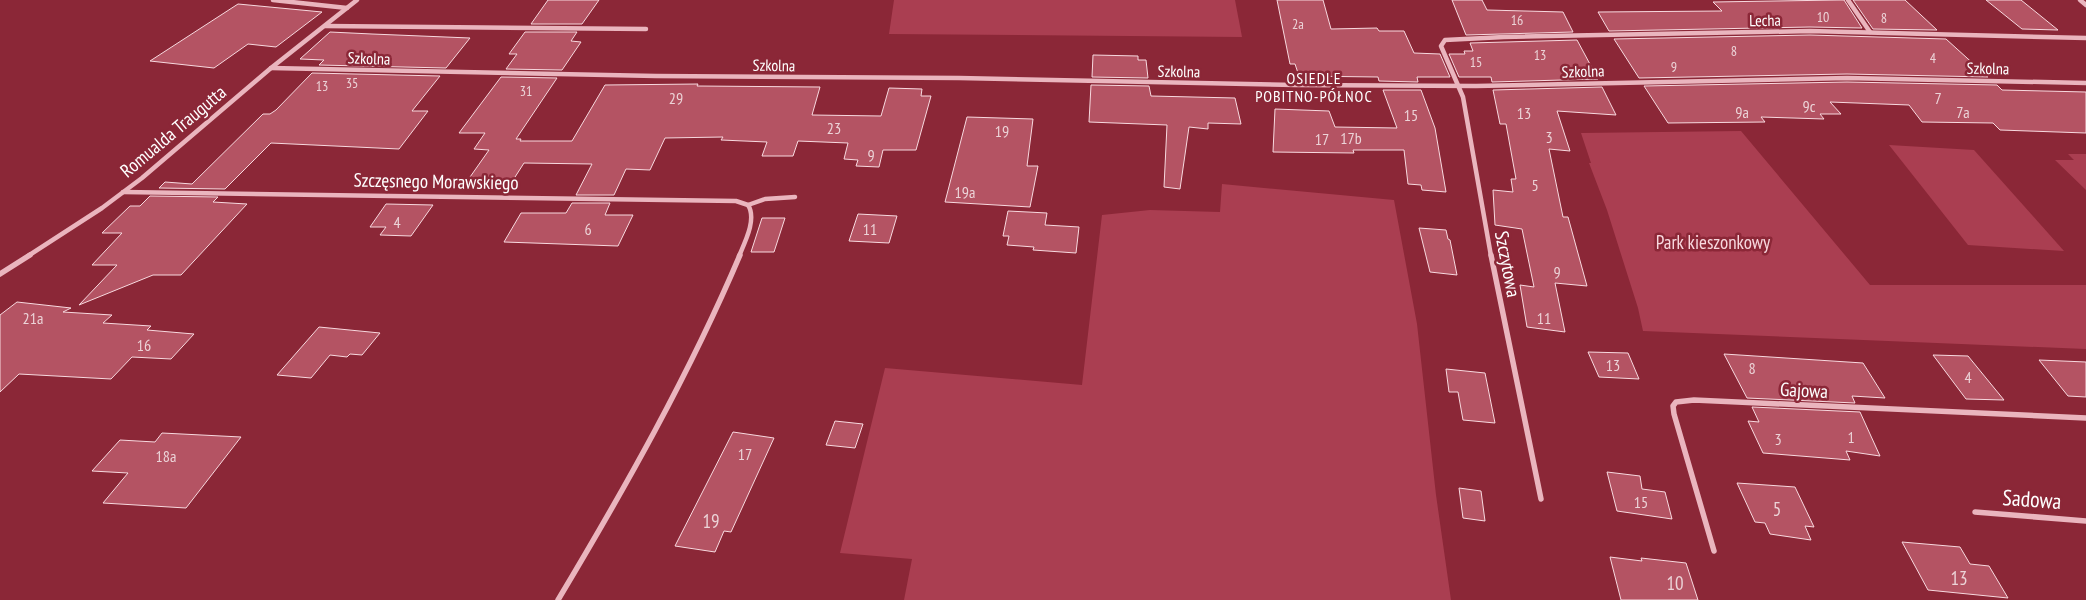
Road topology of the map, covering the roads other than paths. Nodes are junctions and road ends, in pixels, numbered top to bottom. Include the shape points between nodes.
1 (273, 0) edge
2 (357, 0) edge
3 (1848, 0) edge
4 (2080, 0) edge
5 (2086, 5) edge
6 (348, 8) junction
7 (324, 26) junction
8 (646, 29) dead end
9 (1870, 32) junction
10 (2086, 38) edge
11 (1445, 40) joint
12 (271, 68) junction
13 (2086, 83) edge
14 (1459, 85) junction
15 (124, 192) junction
16 (795, 197) dead end
17 (748, 205) junction
18 (0, 274) edge
19 (2086, 418) edge
20 (1541, 499) dead end
21 (1975, 512) dead end
22 (2086, 520) edge
23 (1714, 551) dead end
24 (558, 600) edge

1 - 6 street
2 - 6 street, Romualda Traugutta
3 - 9 street
4 - 5 street
6 - 7 street, Romualda Traugutta
7 - 8 street
7 - 12 street, Romualda Traugutta
9 - 10 street, Lecha
9 - 11 street, Lecha
11 - 14 street, Szczytowa via 1441,46
12 - 14 street, Szkolna via 707,77
12 - 15 street, Romualda Traugutta
13 - 14 street, Szkolna via 1810,78
14 - 20 street, Szczytowa
15 - 17 street, Szczęsnego Morawskiego via 718,200
15 - 18 street, Romualda Traugutta
16 - 17 street, Szczęsnego Morawskiego via 758,200
17 - 24 street via 752,216 740,253 692,361 630,479
19 - 23 street, Gajowa via 1704,400 1676,402 1674,414
21 - 22 street, Sadowa

